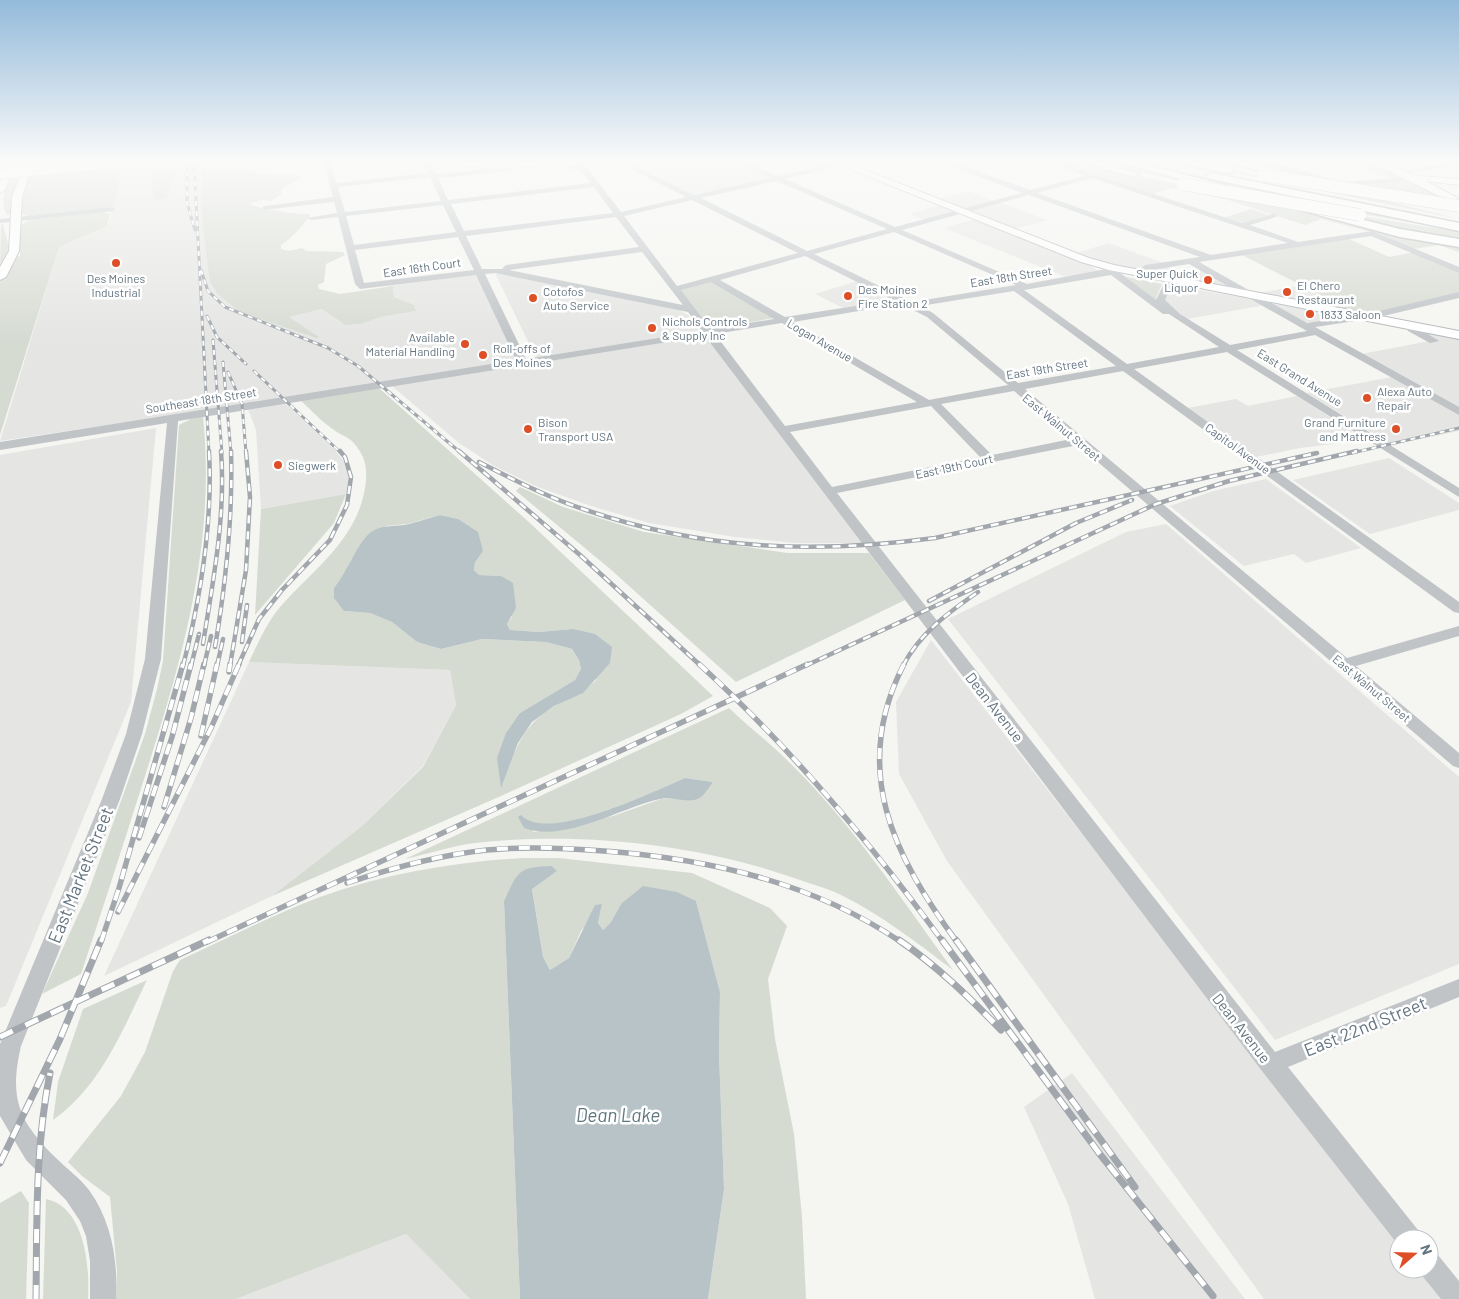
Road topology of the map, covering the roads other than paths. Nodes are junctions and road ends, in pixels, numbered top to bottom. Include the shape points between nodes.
1 (15, 222) edge
2 (344, 222) edge
3 (460, 222) edge
4 (565, 222) edge
5 (623, 222) edge
6 (742, 222) edge
7 (878, 222) edge
8 (922, 222) edge
9 (989, 222) edge
10 (1109, 222) edge
11 (1230, 222) edge
12 (1255, 222) edge
13 (1351, 222) edge
14 (1401, 222) edge
15 (1433, 222) edge
16 (1243, 226) junction
17 (1459, 227) edge
18 (895, 229) junction
19 (1459, 231) edge
20 (466, 234) junction
21 (1459, 243) edge
22 (1300, 244) junction
23 (351, 248) junction
24 (644, 249) junction
25 (806, 254) junction
26 (1210, 258) junction
27 (1190, 261) junction
28 (1145, 268) dead end
29 (1459, 270) edge
30 (489, 271) junction
31 (1115, 271) junction
32 (0, 277) edge
33 (712, 279) junction
34 (1166, 280) junction
35 (1022, 288) junction
36 (675, 289) junction
37 (1225, 291) joint
38 (1459, 295) edge
39 (1252, 296) junction
40 (908, 303) junction
41 (691, 310) junction
42 (1177, 316) junction
43 (1365, 316) junction
44 (785, 319) junction
45 (1409, 325) junction
46 (1306, 326) junction
47 (708, 332) junction
48 (1317, 332) junction
49 (1459, 335) edge
50 (1434, 341) dead end
51 (1229, 349) junction
52 (528, 362) junction
53 (1128, 368) junction
54 (406, 382) joint
55 (1016, 388) junction
56 (930, 403) junction
57 (1459, 412) edge
58 (173, 418) junction
59 (782, 430) junction
60 (1078, 441) junction
61 (0, 446) edge
62 (989, 459) junction
63 (829, 491) junction
64 (1459, 494) edge
65 (1459, 609) edge
66 (1459, 631) edge
67 (1344, 664) junction
68 (1459, 762) edge
69 (1459, 988) edge
70 (1270, 1064) junction
71 (1401, 1229) edge
72 (1439, 1277) edge
73 (103, 1299) edge
74 (1456, 1299) edge

1 - 32 main road via 14,251
2 - 23 street
3 - 20 street
4 - 20 street
5 - 24 street, Dean Avenue
6 - 25 street, East Walnut Street
7 - 18 street, Capitol Avenue
8 - 18 street
9 - 31 main road, East Grand Avenue
10 - 26 street
11 - 16 street
12 - 16 street
13 - 21 highway
14 - 19 highway, bridge
15 - 17 highway
16 - 22 street
18 - 25 street
18 - 35 street, Capitol Avenue
20 - 23 street
20 - 30 street
22 - 26 street
22 - 29 street via 1372,233
23 - 30 street, East 16th Court via 360,284 368,287
24 - 30 street, East 16th Court
24 - 36 street, Dean Avenue
25 - 33 street
25 - 40 street, East Walnut Street
26 - 27 street
27 - 28 street
27 - 39 street
30 - 41 street
30 - 52 street
31 - 34 main road
31 - 35 street, East 18th Street
31 - 42 street, East Grand Avenue via 1154,304
33 - 36 street
33 - 44 street, Logan Avenue
34 - 37 main road
34 - 42 street, East Grand Avenue via 1160,300
35 - 40 street, East 18th Street
35 - 53 street, Capitol Avenue
36 - 41 street, Dean Avenue
37 - 39 main road
38 - 43 street
39 - 43 main road
39 - 46 street
40 - 44 street, East 18th Street
40 - 55 street, East Walnut Street via 936,319
41 - 47 street, Dean Avenue
42 - 51 street, East Grand Avenue
43 - 45 main road
43 - 46 street
44 - 47 street, East 18th Street
44 - 56 street, Logan Avenue
45 - 49 main road
45 - 50 street
46 - 48 street
47 - 52 street, East 18th Street
47 - 59 street, Dean Avenue
48 - 51 street, East 19th Street
48 - 57 street
51 - 53 street, East 19th Street
51 - 64 street, East Grand Avenue
52 - 54 street, East 18th Street
53 - 55 street, East 19th Street
53 - 65 street, Capitol Avenue
54 - 58 street, Southeast 18th Street
55 - 56 street, East 19th Street
55 - 60 street, East Walnut Street
56 - 59 street, East 19th Street
56 - 62 street, Logan Avenue
58 - 61 street, Southeast 18th Street
58 - 73 street, East Market Street via 153,659 136,728 112,799 10,1046 4,1071 4,1097 18,1127 40,1159 81,1200 98,1232 102,1248
59 - 63 street, Dean Avenue
60 - 62 street, East 19th Court
60 - 67 street, East Walnut Street
62 - 63 street, East 19th Court
63 - 70 street, Dean Avenue
66 - 67 street
67 - 68 street, East Walnut Street
69 - 70 street, East 22nd Street
70 - 71 street, Dean Avenue
72 - 74 street

